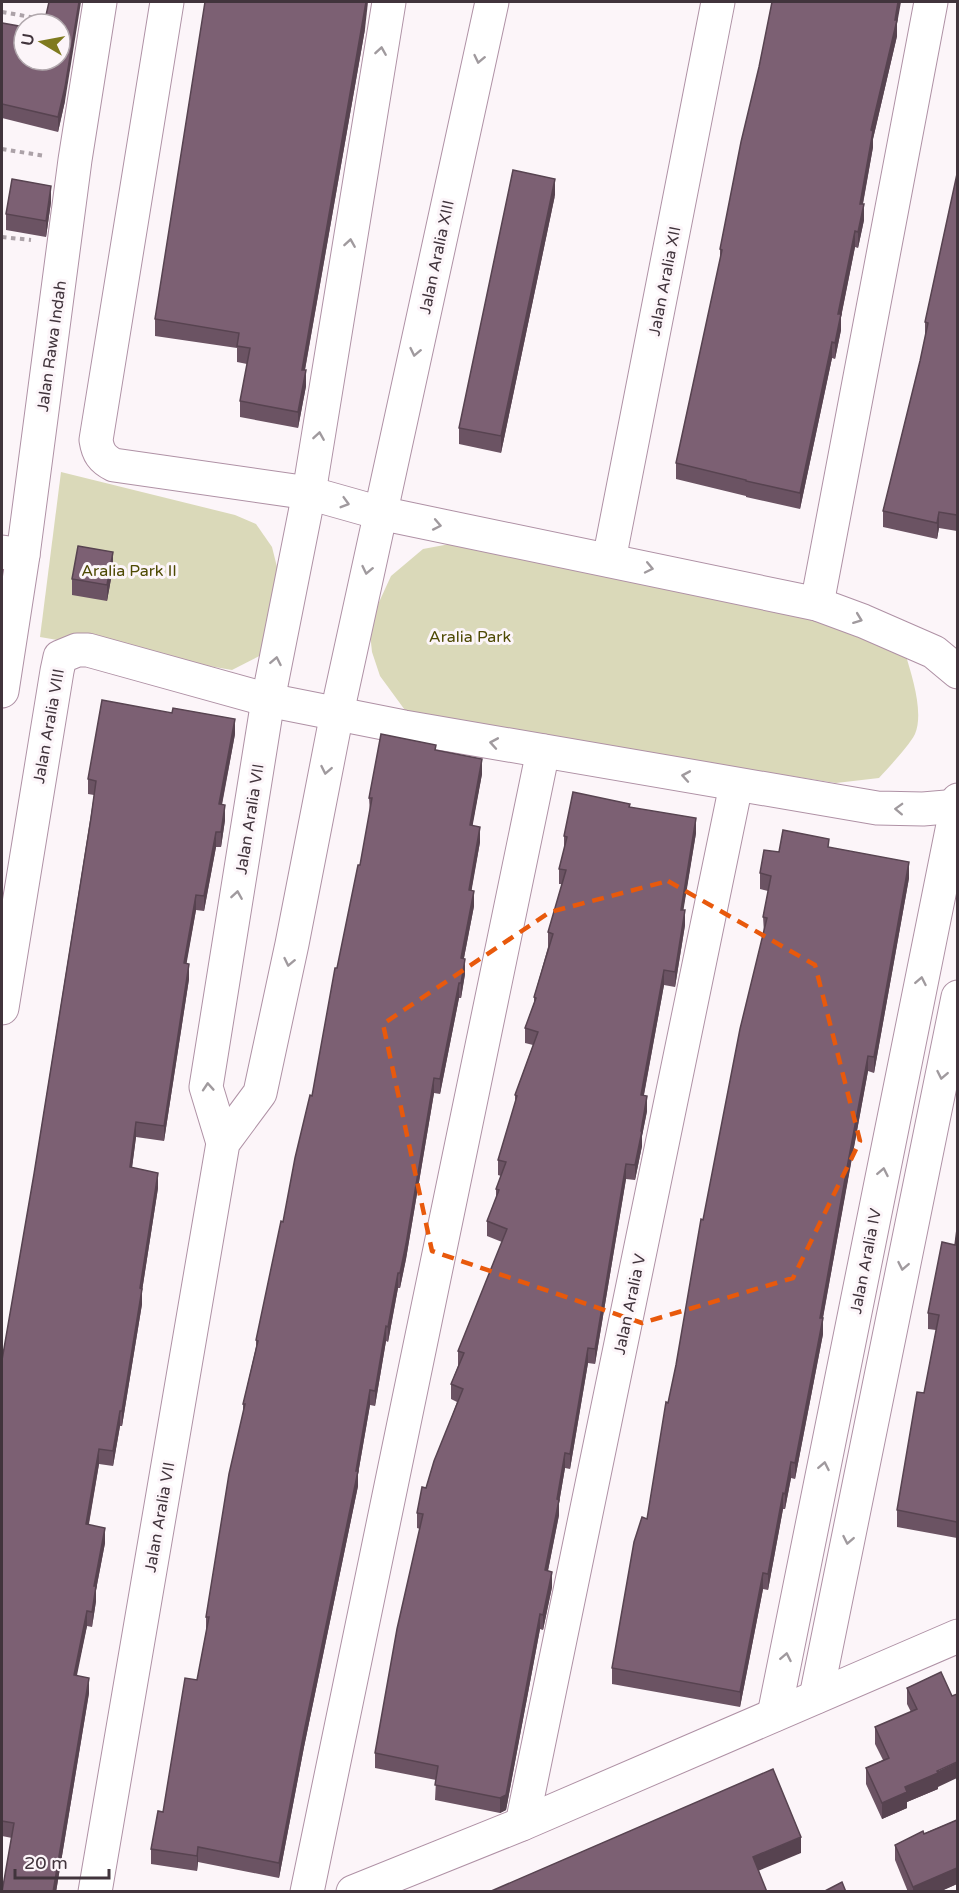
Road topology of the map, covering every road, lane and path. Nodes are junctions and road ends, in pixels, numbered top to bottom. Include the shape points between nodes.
1 (167, 2) edge
2 (389, 2) edge
3 (492, 2) edge
4 (718, 2) edge
5 (931, 2) edge
6 (2, 12) edge
7 (98, 15) edge
8 (2, 149) edge
9 (75, 160) junction
10 (309, 494) junction
11 (380, 513) junction
12 (12, 554) edge
13 (609, 560) junction
14 (817, 604) junction
15 (957, 672) edge
16 (2, 691) edge
17 (268, 700) junction
18 (337, 713) junction
19 (543, 751) junction
20 (736, 785) junction
21 (957, 804) edge
22 (957, 997) edge
23 (2, 1008) edge
24 (224, 1143) junction
25 (957, 1636) edge
26 (816, 1696) junction
27 (774, 1714) junction
28 (522, 1824) junction
29 (95, 1892) edge
30 (307, 1892) edge
31 (353, 1892) edge

1 - 10 street via 97,447 100,455 114,465
10 -> 2 street, Jalan Aralia VII
3 -> 11 street, Jalan Aralia XIII
4 - 13 street, Jalan Aralia XII
5 - 14 street
6 - 7 path
7 - 9 street, Jalan Rawa Indah
8 - 9 path
9 - 12 street, Jalan Rawa Indah
10 -> 11 street
17 -> 10 street, Jalan Aralia VII
11 -> 13 street
11 -> 18 street, Jalan Aralia XIII
12 - 16 street, Jalan Rawa Indah
13 -> 14 street
14 -> 15 street via 934,652
17 - 18 street
17 - 23 street, Jalan Aralia VIII via 88,650 60,657
24 -> 17 street, Jalan Aralia VII via 206,1087
19 -> 18 street
18 -> 24 street, Jalan Aralia VII via 260,1094
20 -> 19 street
19 - 30 street
21 -> 20 street via 923,809 877,808
20 - 28 street, Jalan Aralia V
27 -> 21 street, Jalan Aralia IV
22 -> 26 street
24 - 29 street, Jalan Aralia VII
25 - 26 street
26 - 27 street
27 - 28 street
28 - 31 street

